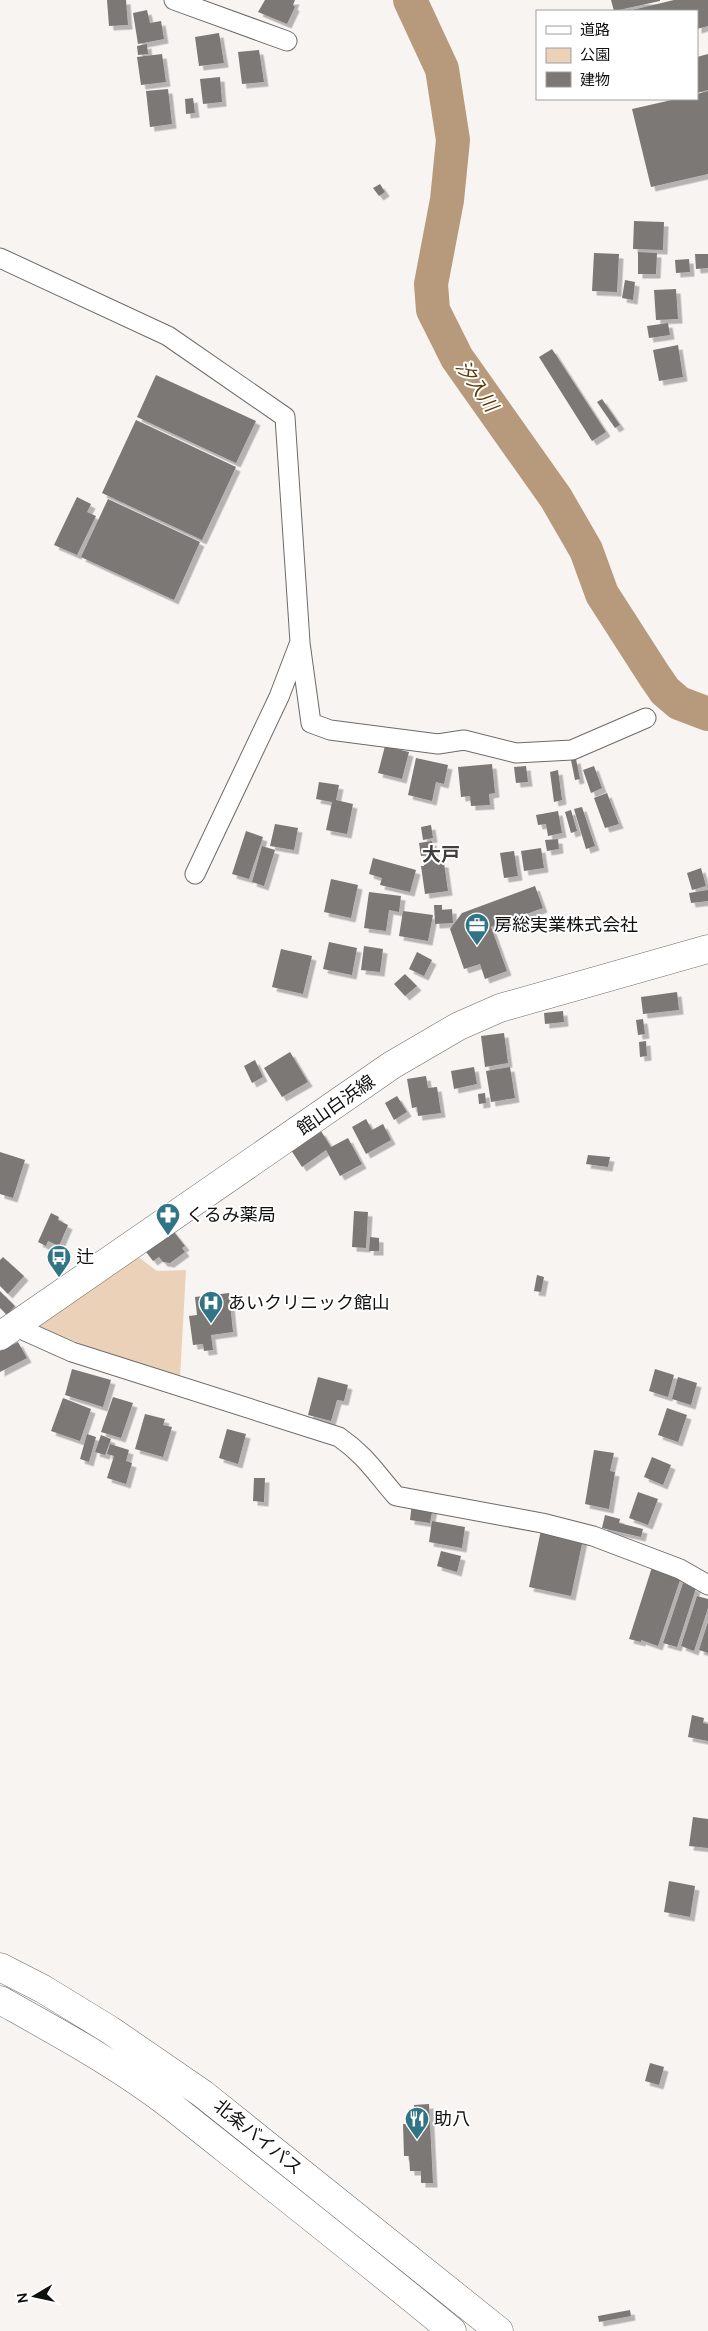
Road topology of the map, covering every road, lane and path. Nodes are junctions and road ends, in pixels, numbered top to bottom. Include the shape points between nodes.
1 (174, 0) edge
2 (288, 41) dead end
3 (0, 258) edge
4 (300, 642) junction
5 (646, 718) dead end
6 (195, 874) dead end
7 (708, 949) edge
8 (7, 1331) edge
9 (708, 1585) edge
10 (0, 1967) edge
11 (0, 2000) edge
12 (452, 2331) edge
13 (499, 2331) edge

1 - 2 street
3 - 4 street via 168,336 285,417
4 - 5 street via 311,723 330,730 438,744 464,740 516,753 572,750
4 - 6 street via 279,697
7 - 8 main road, 館山白浜線 via 500,1008 459,1026 392,1066
8 - 9 street via 339,1437 371,1463 396,1496 542,1523 593,1536 680,1569
10 - 13 main road, 北条バイパス via 110,2030 203,2094
11 - 12 main road, 北条バイパス via 111,2065 174,2108 390,2278

